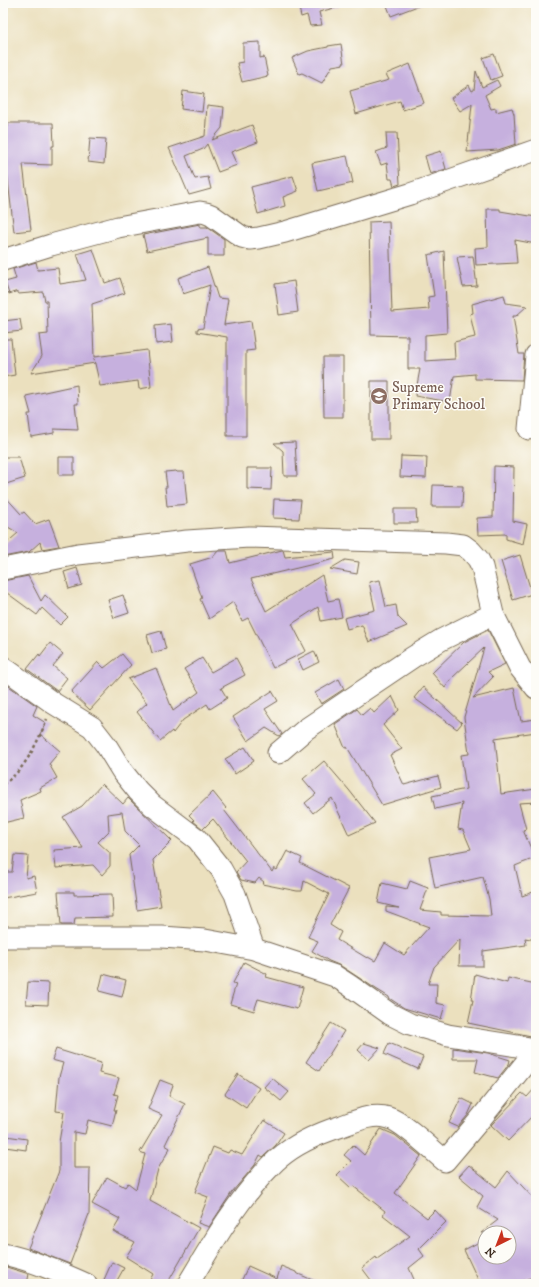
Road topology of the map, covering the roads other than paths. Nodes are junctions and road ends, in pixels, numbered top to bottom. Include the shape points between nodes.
1 (536, 150) edge
2 (3, 260) edge
3 (536, 355) edge
4 (529, 429) dead end
5 (3, 569) edge
6 (493, 614) junction
7 (3, 667) edge
8 (536, 688) edge
9 (278, 753) dead end
10 (3, 937) edge
11 (254, 949) junction
12 (536, 1049) edge
13 (3, 1254) edge
14 (86, 1284) edge
15 (188, 1284) edge

1 - 2 street via 410,194 259,238 242,237 211,215 200,212 118,227 51,244
3 - 4 street
5 - 6 street via 78,554 187,541 249,537 446,543 462,545 478,559
6 - 8 street via 520,668
6 - 9 street via 441,640 414,657 306,729
7 - 11 street via 92,727 138,791 152,805 197,839 221,869 235,894
10 - 11 street via 162,937 205,940
11 - 12 street via 335,976 390,1014 410,1024 448,1035
12 - 15 street via 444,1161 390,1118 369,1117 330,1130 296,1146 278,1159 250,1189
13 - 14 street via 41,1264

